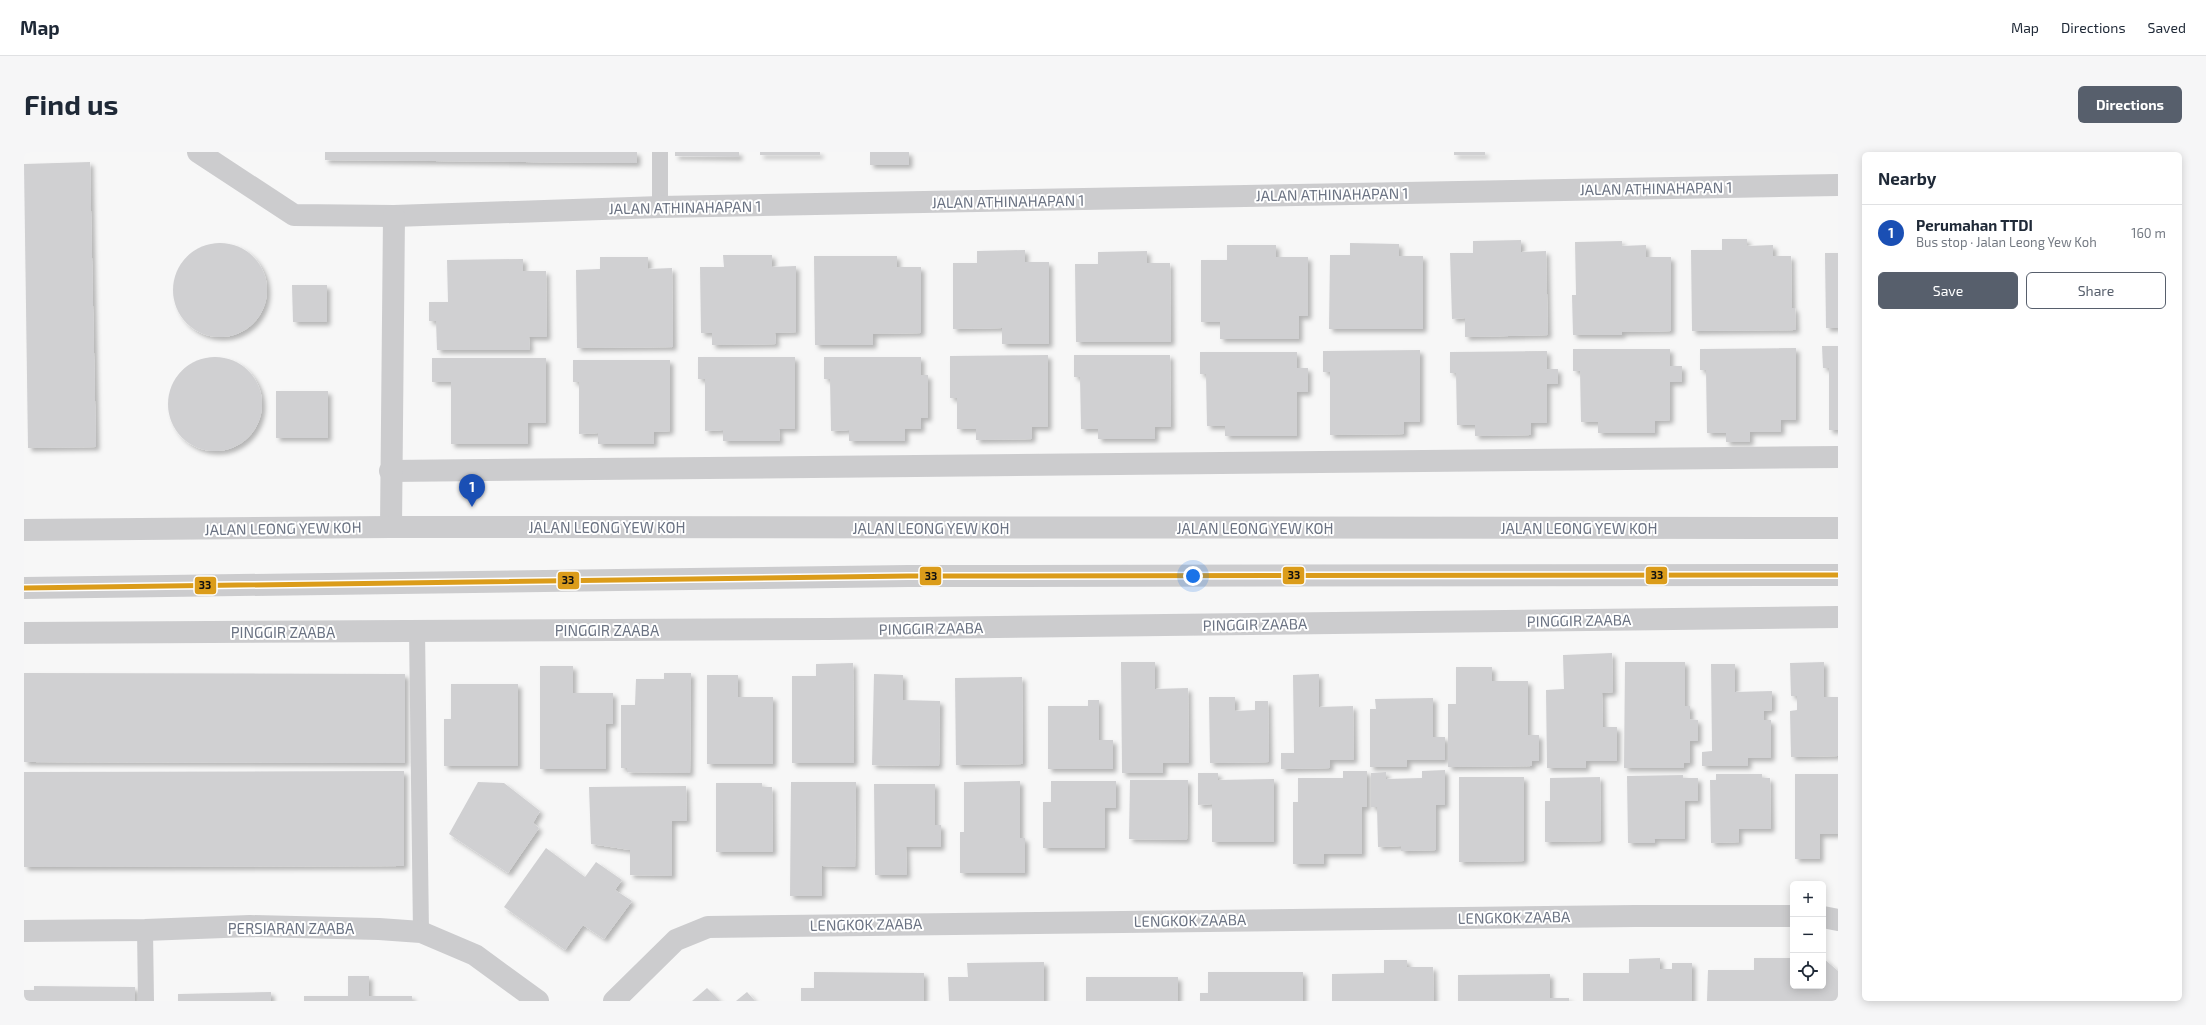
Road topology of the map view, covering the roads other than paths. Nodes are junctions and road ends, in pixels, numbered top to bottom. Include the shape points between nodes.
1 (198, 152) edge
2 (660, 152) edge
3 (1838, 185) edge
4 (660, 208) junction
5 (394, 216) junction
6 (1838, 457) edge
7 (390, 471) junction
8 (391, 527) junction
9 (1838, 528) edge
10 (24, 530) edge
11 (1838, 575) edge
12 (24, 588) edge
13 (1838, 617) edge
14 (417, 631) junction
15 (24, 633) edge
16 (1790, 916) edge
17 (1826, 917) edge
18 (1838, 920) edge
19 (145, 930) junction
20 (24, 931) edge
21 (421, 932) junction
22 (146, 1001) edge
23 (538, 1001) edge
24 (614, 1001) edge

1 - 5 street, JALAN ATHINAHAPAN 1 via 294,215
2 - 4 lane
3 - 4 street, JALAN ATHINAHAPAN 1
4 - 5 street, JALAN ATHINAHAPAN 1
5 - 7 street
6 - 7 street
7 - 8 street
8 - 9 street, JALAN LEONG YEW KOH
8 - 10 street, JALAN LEONG YEW KOH
11 - 12 street via 908,576
13 - 14 street, PINGGIR ZAABA via 828,629
14 - 15 street, PINGGIR ZAABA
14 - 21 lane
16 - 24 street, LENGKOK ZAABA via 708,927 676,940
17 - 18 street
19 - 20 street, PERSIARAN ZAABA
19 - 21 street, PERSIARAN ZAABA via 250,926
19 - 22 lane
21 - 23 street, PERSIARAN ZAABA via 475,955

